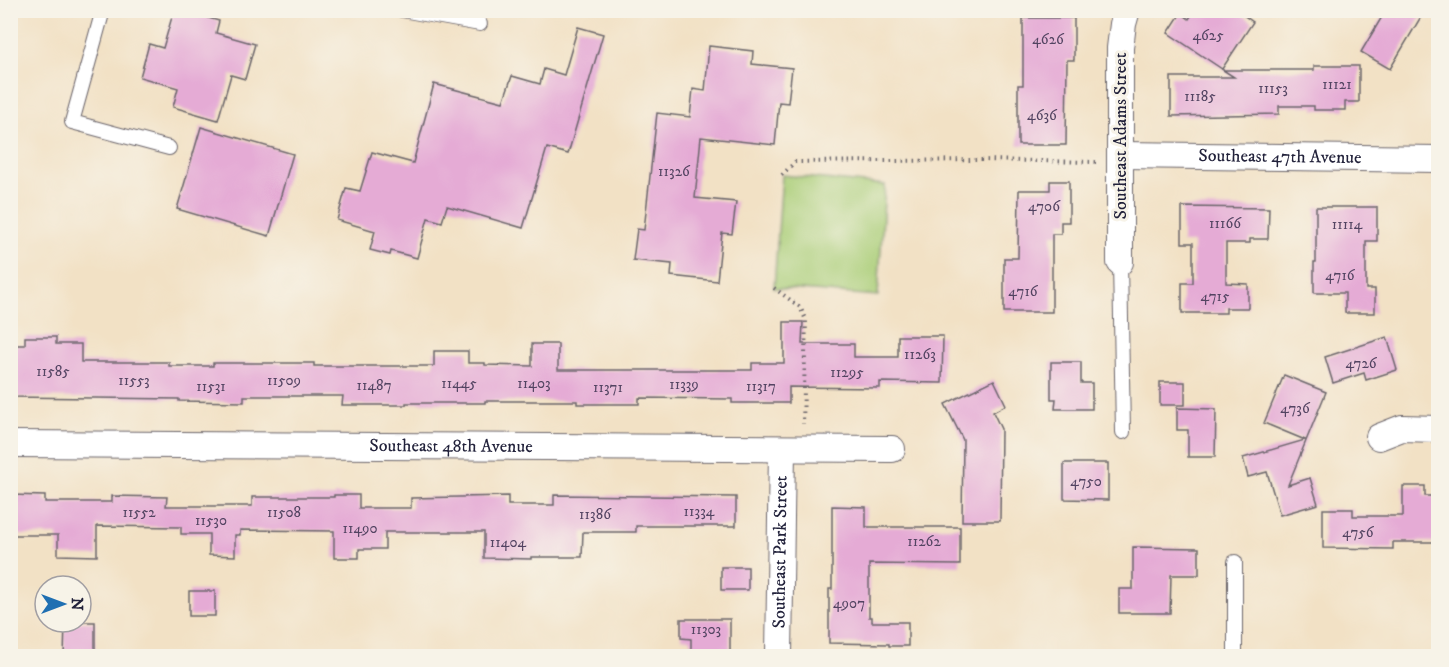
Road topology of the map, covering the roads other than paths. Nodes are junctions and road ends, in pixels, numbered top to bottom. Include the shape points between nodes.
1 (104, 10) edge
2 (402, 10) edge
3 (1127, 10) edge
4 (480, 24) dead end
5 (169, 148) dead end
6 (1438, 159) edge
7 (1121, 162) junction
8 (1120, 262) joint
9 (1438, 429) edge
10 (1123, 432) dead end
11 (1378, 437) dead end
12 (10, 444) edge
13 (792, 449) junction
14 (892, 449) dead end
15 (1235, 562) dead end
16 (779, 657) edge
17 (1235, 657) edge

1 - 5 lane via 72,122
2 - 4 lane
3 - 7 street, Southeast Adams Street via 1120,48
6 - 7 street, Southeast 47th Avenue
7 - 8 street, Southeast Adams Street
8 - 10 lane
9 - 11 street via 1402,428
12 - 13 street, Southeast 48th Avenue
13 - 14 street, Southeast 48th Avenue
13 - 16 street, Southeast Park Street
15 - 17 lane

